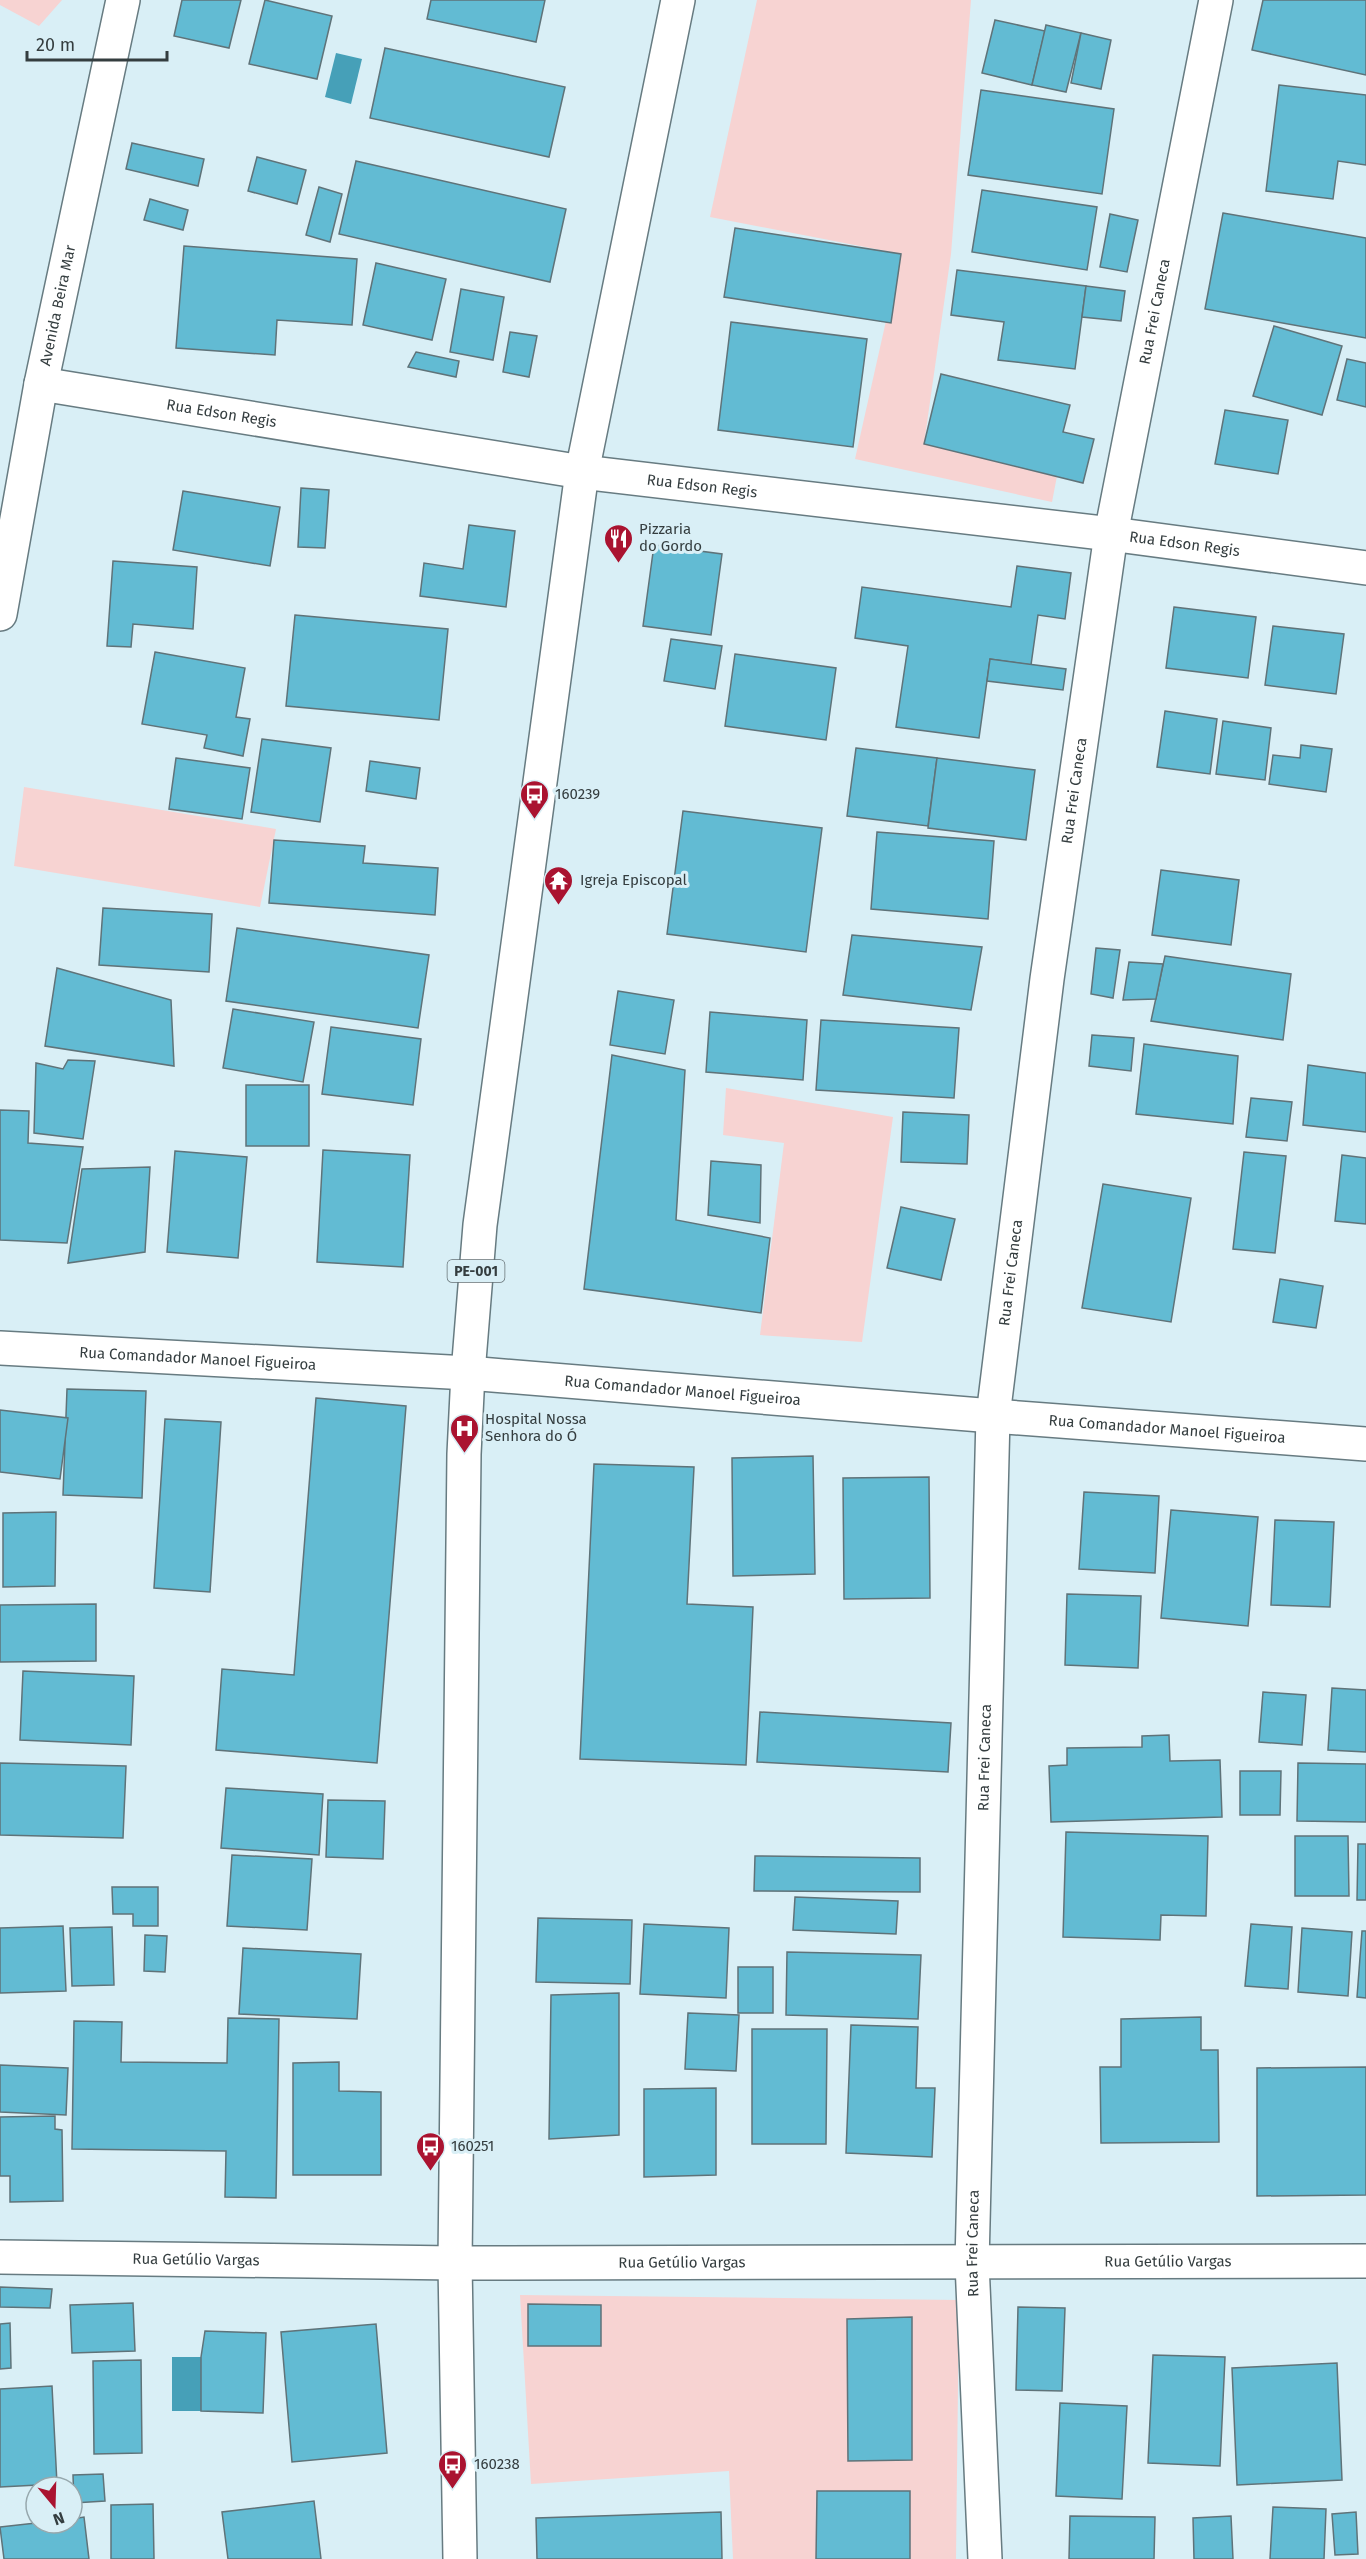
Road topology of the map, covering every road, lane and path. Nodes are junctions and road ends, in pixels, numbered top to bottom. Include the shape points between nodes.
1 (123, 0) edge
2 (678, 0) edge
3 (1216, 0) edge
4 (41, 384) junction
5 (582, 472) junction
6 (1111, 534) junction
7 (1366, 568) edge
8 (0, 614) edge
9 (0, 1348) edge
10 (468, 1373) junction
11 (993, 1416) junction
12 (1366, 1444) edge
13 (0, 2257) edge
14 (1366, 2261) edge
15 (972, 2263) junction
16 (455, 2264) junction
17 (460, 2559) edge
18 (985, 2559) edge

1 - 4 street, Avenida Beira Mar
2 - 5 street, PE-001
3 - 6 street, Rua Frei Caneca
4 - 5 street, Rua Edson Regis
4 - 8 street, Avenida Beira Mar
5 - 6 street, Rua Edson Regis
5 - 10 street, PE-001 via 480,1225
6 - 7 street, Rua Edson Regis
6 - 11 street, Rua Frei Caneca via 1047,979
9 - 10 street, Rua Comandador Manoel Figueiroa
10 - 11 street, Rua Comandador Manoel Figueiroa
10 - 16 street, PE-001
11 - 12 street, Rua Comandador Manoel Figueiroa
11 - 15 street, Rua Frei Caneca
13 - 16 street, Rua Getúlio Vargas
14 - 15 street, Rua Getúlio Vargas
15 - 16 street, Rua Getúlio Vargas
15 - 18 street, Rua Frei Caneca
16 - 17 street, PE-001

